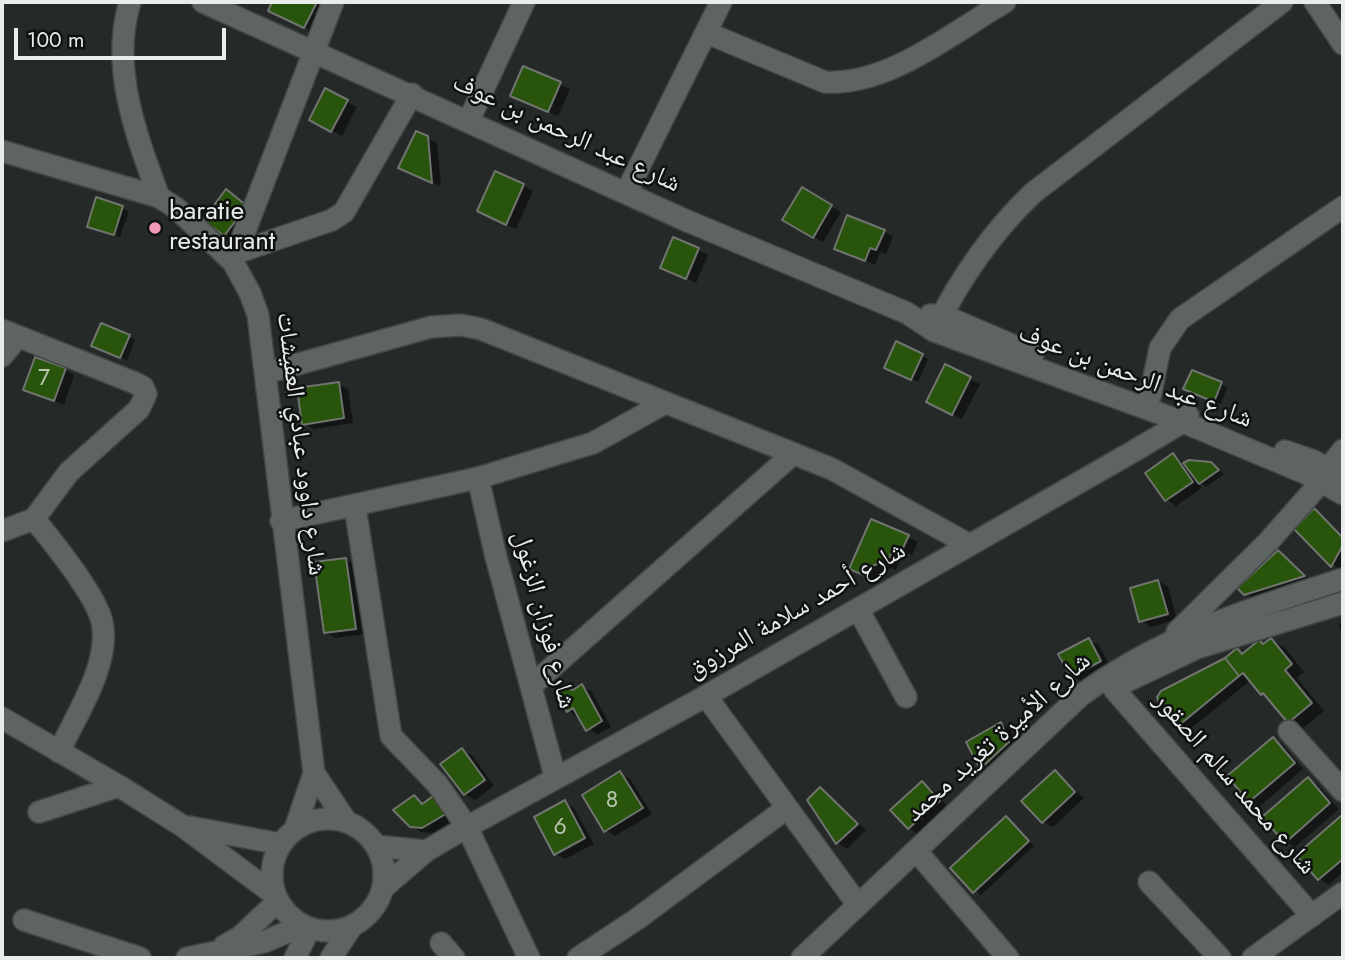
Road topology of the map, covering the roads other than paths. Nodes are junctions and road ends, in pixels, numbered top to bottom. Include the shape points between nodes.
1 (130, 2) edge
2 (203, 2) edge
3 (333, 2) edge
4 (523, 2) edge
5 (721, 2) edge
6 (1004, 2) edge
7 (1282, 2) edge
8 (1315, 2) edge
9 (707, 33) junction
10 (1343, 44) edge
11 (315, 51) junction
12 (412, 94) junction
13 (468, 120) junction
14 (2, 150) edge
15 (626, 193) junction
16 (159, 197) junction
17 (1343, 207) edge
18 (234, 257) junction
19 (938, 323) junction
20 (10, 333) edge
21 (2, 356) edge
22 (267, 373) junction
23 (1150, 397) junction
24 (663, 404) junction
25 (1186, 417) junction
26 (1343, 450) edge
27 (793, 454) junction
28 (1331, 476) edge
29 (478, 478) junction
30 (1343, 494) edge
31 (355, 507) junction
32 (34, 519) junction
33 (281, 521) junction
34 (2, 531) edge
35 (968, 544) junction
36 (1343, 579) edge
37 (1343, 603) edge
38 (858, 608) junction
39 (1168, 641) junction
40 (531, 686) junction
41 (1114, 689) junction
42 (706, 696) junction
43 (906, 697) dead end
44 (2, 719) edge
45 (1289, 731) dead end
46 (59, 752) junction
47 (314, 774) junction
48 (555, 776) junction
49 (119, 786) junction
50 (1343, 791) edge
51 (787, 808) junction
52 (39, 811) dead end
53 (346, 821) junction
54 (181, 825) junction
55 (467, 827) junction
56 (288, 837) junction
57 (376, 846) junction
58 (426, 851) junction
59 (924, 860) junction
60 (1149, 882) dead end
61 (383, 888) junction
62 (1343, 893) edge
63 (276, 898) junction
64 (858, 905) junction
65 (1312, 916) junction
66 (24, 920) dead end
67 (352, 926) junction
68 (307, 927) junction
69 (197, 956) edge
70 (140, 958) edge
71 (295, 958) edge
72 (331, 958) edge
73 (529, 958) edge
74 (578, 958) edge
75 (802, 958) edge
76 (819, 958) edge
77 (1008, 958) edge
78 (1220, 958) edge
79 (1253, 958) edge

1 - 16 street via 121,48 125,75 139,143
2 - 11 street, شارع عبد الرحمن بن عوف
3 - 11 street
4 - 13 street
5 - 9 street
6 - 9 street via 897,66 865,80 844,83 825,82
7 - 19 street via 1013,212 977,259
8 - 10 street
9 - 15 street
11 - 12 street, شارع عبد الرحمن بن عوف
11 - 18 street
12 - 13 street, شارع عبد الرحمن بن عوف
12 - 18 street via 344,212
13 - 15 street, شارع عبد الرحمن بن عوف
14 - 16 street, شارع داوود عبادي العفيشات
15 - 19 street, شارع عبد الرحمن بن عوف
16 - 18 street, شارع داوود عبادي العفيشات
17 - 23 street via 1180,319 1160,348
18 - 22 street, شارع داوود عبادي العفيشات via 258,315
19 - 23 street, شارع عبد الرحمن بن عوف
19 - 25 street, شارع عبد الرحمن بن عوف
20 - 21 street
20 - 32 street via 135,383 146,394 139,409 55,488
22 - 24 street via 431,327 461,326 518,343
22 - 33 street, شارع داوود عبادي العفيشات
23 - 25 street, شارع عبد الرحمن بن عوف
24 - 27 street
24 - 29 street via 593,443
25 - 28 street, شارع عبد الرحمن بن عوف
25 - 35 street, شارع أحمد سلامة المرزوق
26 - 28 street
27 - 35 street via 872,489
27 - 40 street
28 - 30 street, شارع عبد الرحمن بن عوف
28 - 39 street
29 - 31 street
29 - 40 street, شارع فوزان الزغول
31 - 33 street
31 - 55 street via 391,736 438,785
32 - 34 street
32 - 46 street via 96,604 104,640 96,670
33 - 47 street, شارع داوود عبادي العفيشات
35 - 38 street, شارع أحمد سلامة المرزوق
36 - 39 street, شارع الأميرة تغريد محمد
37 - 41 street, شارع الأميرة تغريد محمد via 1196,648
38 - 42 street, شارع أحمد سلامة المرزوق
38 - 43 street
39 - 64 street, شارع الأميرة تغريد محمد via 1080,696
40 - 48 street, شارع فوزان الزغول
41 - 59 street, شارع الأميرة تغريد محمد
41 - 65 street, شارع محمد سالم الصقور
42 - 48 street, شارع أحمد سلامة المرزوق
42 - 51 street
44 - 46 street
45 - 50 street
46 - 49 street
47 - 53 street, شارع داوود عبادي العفيشات
47 - 56 street, شارع داوود عبادي العفيشات
48 - 55 street, شارع أحمد سلامة المرزوق
49 - 52 street
49 - 54 street
51 - 64 street
51 - 74 street
53 - 56 street via 316,820
53 - 57 street via 360,828
54 - 56 street
54 - 63 street
55 - 58 street, شارع أحمد سلامة المرزوق
55 - 73 street
56 - 63 street via 272,874
57 - 58 street
57 - 61 street via 383,862
58 - 61 street, شارع أحمد سلامة المرزوق
59 - 76 street, شارع الأميرة تغريد محمد
59 - 77 street
60 - 78 street
61 - 67 street via 372,910
62 - 65 street
63 - 68 street via 293,919
63 - 69 street via 240,937
64 - 75 street, شارع الأميرة تغريد محمد
65 - 79 street
66 - 70 street
67 - 68 street via 331,931
67 - 72 street
68 - 69 street via 264,942
68 - 71 street

